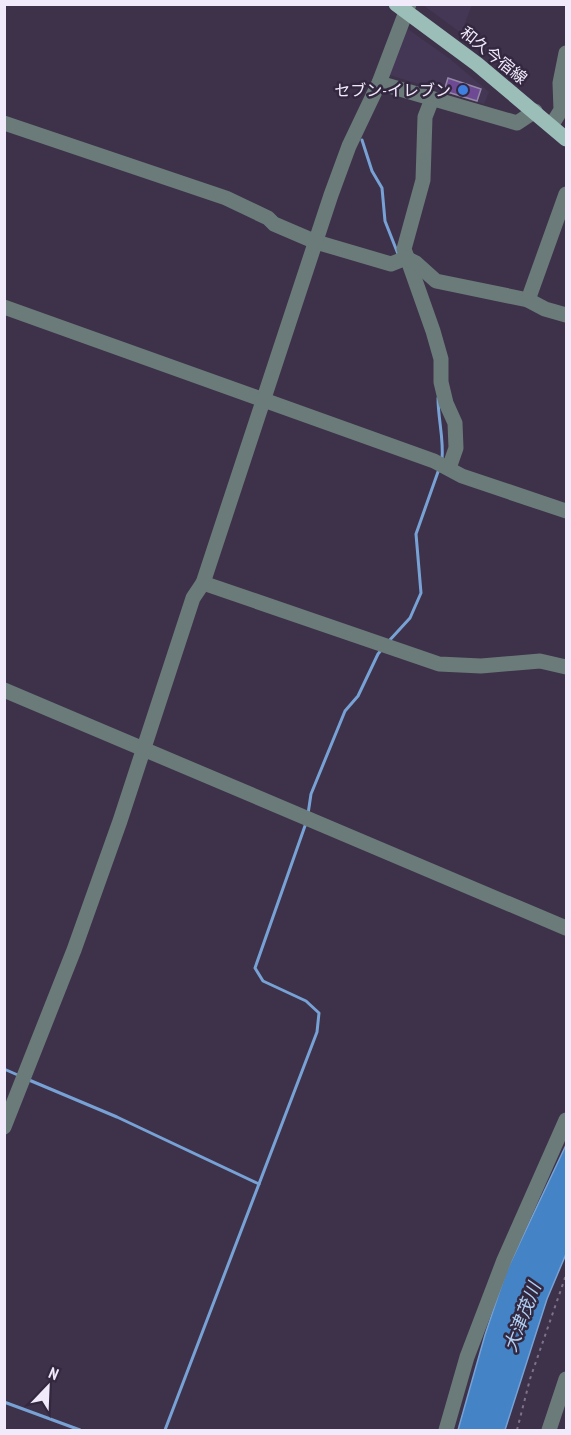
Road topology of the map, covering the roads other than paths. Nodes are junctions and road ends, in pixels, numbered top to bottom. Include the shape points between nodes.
1 (403, 7) edge
2 (567, 53) edge
3 (379, 82) junction
4 (432, 99) junction
5 (535, 111) junction
6 (4, 123) edge
7 (551, 126) junction
8 (567, 140) edge
9 (567, 194) edge
10 (316, 242) junction
11 (406, 258) junction
12 (528, 300) junction
13 (4, 307) edge
14 (567, 315) edge
15 (264, 399) junction
16 (448, 468) junction
17 (567, 511) edge
18 (203, 583) junction
19 (567, 667) edge
20 (4, 690) edge
21 (143, 749) junction
22 (567, 928) edge
23 (11, 1088) edge
24 (567, 1120) edge
25 (4, 1127) edge
26 (566, 1381) edge
27 (556, 1426) edge
28 (446, 1431) edge

1 - 3 street
1 - 5 main road, 和久今宿線
2 - 7 street via 560,83 561,110
3 - 4 street
3 - 10 street via 349,146
4 - 5 street via 517,123
4 - 11 street via 425,117 423,180 404,249
5 - 7 main road, 和久今宿線
6 - 10 street via 226,198
7 - 8 main road, 和久今宿線
9 - 12 street
10 - 11 street via 391,264
10 - 15 street
11 - 12 street via 436,281
11 - 16 street via 433,331 446,403 455,423 456,448
12 - 14 street
13 - 15 street
15 - 16 street
15 - 18 street
16 - 17 street
18 - 19 street via 439,664 481,666 540,661
18 - 21 street via 193,598
20 - 21 street
21 - 22 street
21 - 23 street via 78,939
23 - 25 street
24 - 28 street via 496,1281 467,1356
26 - 27 street

